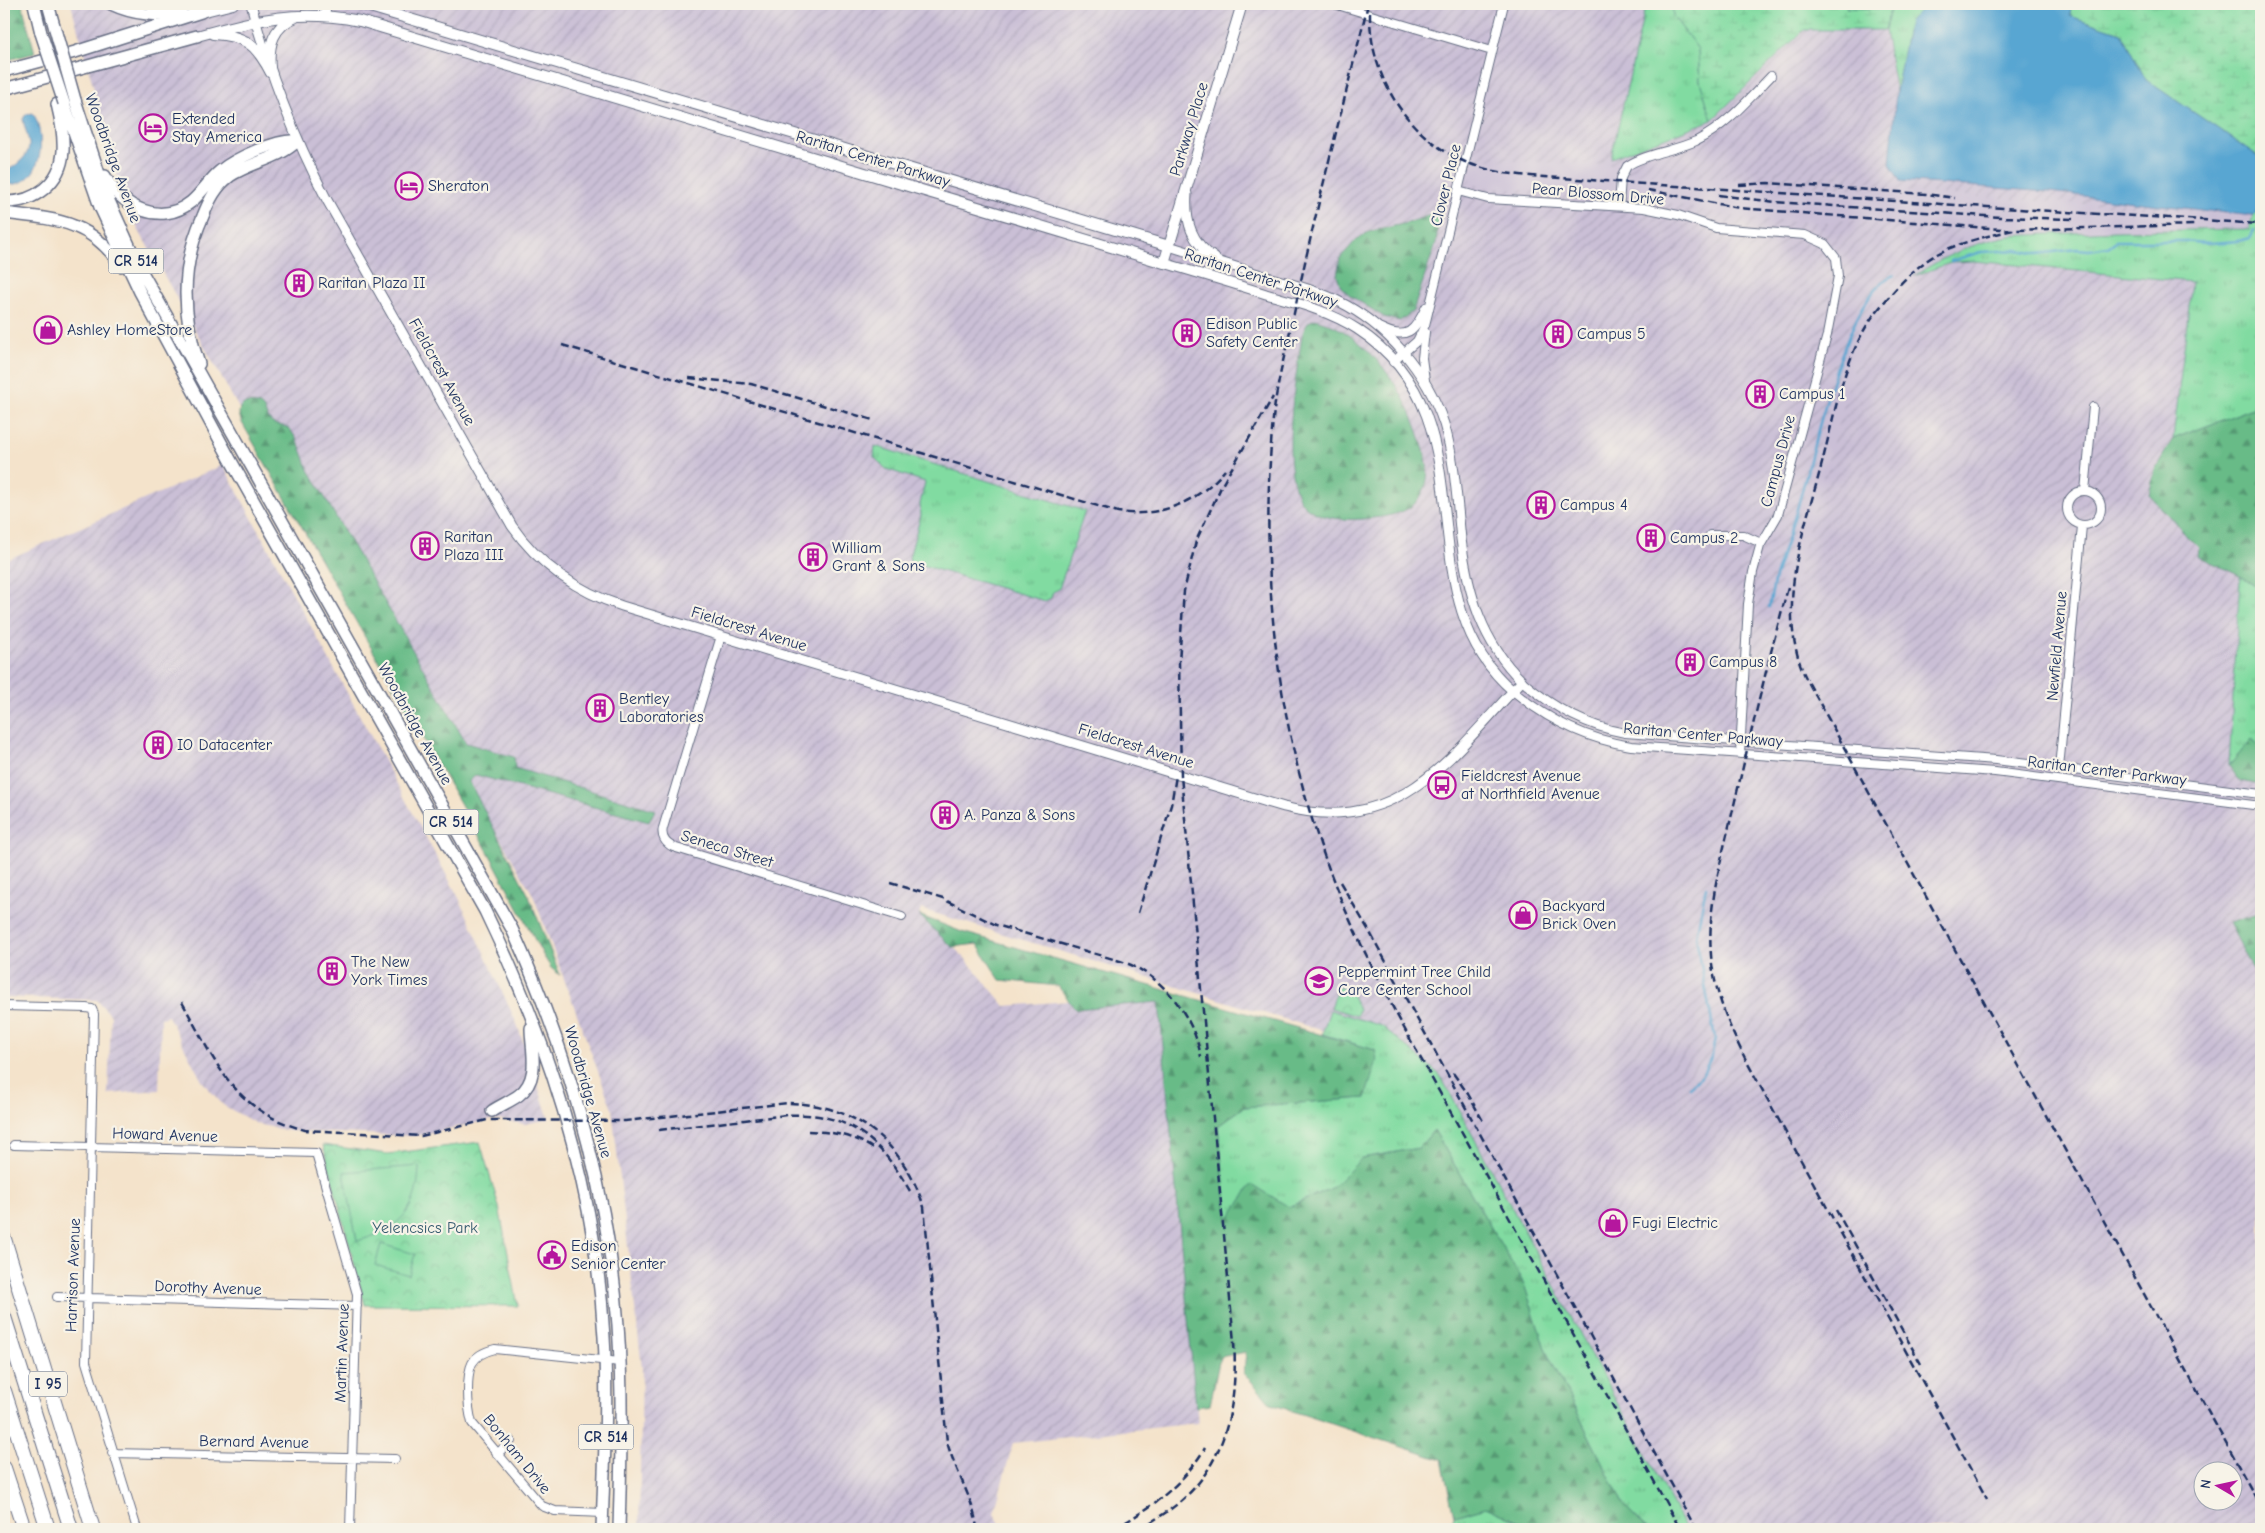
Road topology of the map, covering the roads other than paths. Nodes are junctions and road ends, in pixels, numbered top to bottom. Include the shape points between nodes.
1 (34, 4) edge
2 (48, 4) edge
3 (111, 4) edge
4 (213, 4) edge
5 (233, 4) edge
6 (251, 4) edge
7 (327, 4) edge
8 (360, 4) edge
9 (1242, 4) edge
10 (1334, 4) edge
11 (1504, 4) edge
12 (201, 12) junction
13 (302, 15) junction
14 (325, 16) junction
15 (255, 20) junction
16 (198, 36) junction
17 (1492, 51) junction
18 (4, 71) edge
19 (271, 73) junction
20 (1771, 76) dead end
21 (4, 89) edge
22 (65, 102) junction
23 (297, 141) junction
24 (1189, 182) junction
25 (1458, 191) junction
26 (4, 202) edge
27 (1619, 206) junction
28 (4, 213) edge
29 (1169, 246) junction
30 (1164, 263) junction
31 (1229, 265) junction
32 (1839, 266) joint
33 (1436, 282) junction
34 (1427, 320) junction
35 (1377, 326) junction
36 (158, 327) junction
37 (1404, 353) junction
38 (1394, 362) junction
39 (1429, 389) junction
40 (2093, 407) dead end
41 (220, 412) junction
42 (2085, 491) junction
43 (2082, 526) junction
44 (1710, 535) dead end
45 (1761, 543) junction
46 (721, 636) junction
47 (1522, 681) junction
48 (1513, 691) junction
49 (1740, 742) junction
50 (1740, 754) junction
51 (2059, 768) junction
52 (2261, 794) edge
53 (2261, 806) edge
54 (902, 917) dead end
55 (4, 1006) edge
56 (531, 1016) junction
57 (492, 1111) dead end
58 (14, 1144) dead end
59 (91, 1146) junction
60 (316, 1153) joint
61 (4, 1239) edge
62 (57, 1297) dead end
63 (86, 1299) junction
64 (358, 1306) junction
65 (4, 1317) edge
66 (604, 1361) junction
67 (620, 1362) junction
68 (4, 1390) edge
69 (511, 1441) dead end
70 (112, 1453) junction
71 (497, 1454) junction
72 (352, 1458) junction
73 (395, 1459) dead end
74 (4, 1468) edge
75 (603, 1513) junction
76 (24, 1529) edge
77 (48, 1529) edge
78 (71, 1529) edge
79 (94, 1529) edge
80 (137, 1529) edge
81 (350, 1529) edge
82 (602, 1529) edge
83 (619, 1529) edge

1 - 22 main road, Woodbridge Avenue / CR 514, bridge
2 - 22 main road, Woodbridge Avenue / CR 514, bridge via 55,29
3 - 12 main road via 145,14
4 - 12 main road
5 - 12 main road
6 - 15 street, Fieldcrest Avenue
7 - 14 street
8 - 29 main road, Raritan Center Parkway
9 - 24 main road, Parkway Place
10 - 17 street
11 - 17 street, Clover Place
12 - 18 main road
13 - 14 main road, Raritan Center Parkway
13 - 15 main road, Raritan Center Parkway
13 - 19 main road via 286,22 274,35 270,50
14 - 30 main road, Raritan Center Parkway via 386,28
15 - 16 main road, Raritan Center Parkway
15 - 19 street, Fieldcrest Avenue
16 - 19 main road via 227,35 246,41 258,51
16 - 21 main road
17 - 25 street, Clover Place
19 - 23 street, Fieldcrest Avenue
20 - 27 street via 1708,134 1627,166 1620,180
22 - 23 main road via 110,186 126,203 150,213 166,213 181,208 230,164 278,143
22 - 26 main road via 63,146 56,173 39,193 24,200
22 - 36 main road, Woodbridge Avenue / CR 514 via 100,207
22 - 41 main road, Woodbridge Avenue / CR 514 via 126,241
23 - 41 main road via 221,184 211,197 192,245 185,284 188,325 199,363
23 - 46 street, Fieldcrest Avenue via 327,200 521,538 550,568 590,594
24 - 29 main road, Parkway Place
24 - 31 street via 1187,210 1192,235 1208,253
25 - 27 street, Pear Blossom Drive via 1488,199
25 - 33 street, Clover Place
27 - 32 street, Pear Blossom Drive via 1678,215 1716,228 1809,236 1828,247
28 - 36 main road via 63,222 96,237 114,255
29 - 30 main road, Parkway Place
29 - 31 street, Raritan Center Parkway
30 - 38 street, Raritan Center Parkway via 1326,314 1361,332
31 - 35 street, Raritan Center Parkway via 1326,295
32 - 45 street, Campus Drive via 1827,335 1778,516
33 - 34 street, Clover Place
33 - 35 street via 1422,317 1410,332 1398,334
34 - 37 street, Clover Place via 1420,338
34 - 39 street via 1422,364
35 - 37 street, Raritan Center Parkway
36 - 56 main road, Woodbridge Avenue / CR 514 via 485,911
37 - 38 street, Clover Place
37 - 39 street, Raritan Center Parkway
38 - 48 street, Raritan Center Parkway via 1419,399 1436,441 1454,585 1462,616 1482,655
39 - 47 street, Raritan Center Parkway via 1450,449 1464,563 1473,602 1491,643
40 - 42 street
41 - 67 main road, Woodbridge Avenue / CR 514 via 512,929 539,988 563,1056 605,1224
42 - 43 street via 2073,495 2067,507 2071,520
42 - 43 street via 2097,497 2101,511 2095,522
43 - 51 street, Newfield Avenue
44 - 45 street via 1743,535
45 - 49 street, Campus Drive via 1749,594
46 - 48 street, Fieldcrest Avenue via 1275,804 1318,813 1343,814 1369,809 1408,793 1430,777
46 - 54 street, Seneca Street via 663,828 666,842 672,847
47 - 48 street, Fieldcrest Avenue
47 - 49 street, Raritan Center Parkway via 1568,714 1604,729
48 - 50 street, Raritan Center Parkway via 1563,726 1602,740 1650,749
49 - 50 street, Campus Drive
49 - 51 street, Raritan Center Parkway via 1978,758
50 - 53 street, Raritan Center Parkway via 1995,772
51 - 52 street, Raritan Center Parkway
55 - 59 street, Harrison Avenue via 92,1009
56 - 57 main road via 534,1064 530,1082 520,1094
56 - 66 main road, Woodbridge Avenue / CR 514 via 569,1132 583,1189 596,1265
58 - 59 street, Howard Avenue
59 - 60 street, Howard Avenue
59 - 63 street, Harrison Avenue
60 - 64 street, Martin Avenue
61 - 79 highway, I 95
62 - 63 street, Dorothy Avenue
63 - 64 street, Dorothy Avenue
63 - 70 street, Harrison Avenue via 86,1362
64 - 72 street, Martin Avenue
65 - 78 highway, I 95
66 - 67 street, Bonham Drive
66 - 71 street, Bonham Drive via 495,1349 474,1360 468,1375 468,1410 477,1431
66 - 75 main road, Woodbridge Avenue / CR 514
67 - 83 main road, Woodbridge Avenue / CR 514
68 - 77 highway, I 95
69 - 71 street
70 - 72 street, Bernard Avenue
70 - 80 street, Harrison Avenue
71 - 75 street, Bonham Drive via 542,1506 554,1511
72 - 73 street, Bernard Avenue
72 - 81 street, Martin Avenue
74 - 76 highway
75 - 82 main road, Woodbridge Avenue / CR 514

